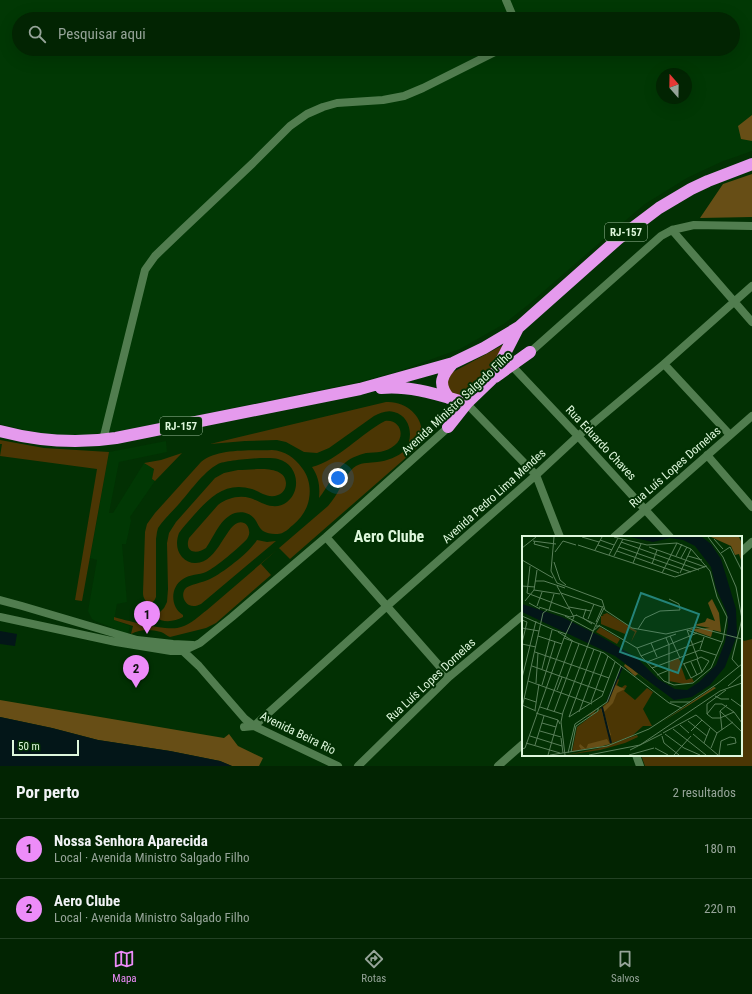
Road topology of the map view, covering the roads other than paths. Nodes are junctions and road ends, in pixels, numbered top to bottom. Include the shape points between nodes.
1 (506, 0) edge
2 (511, 12) edge
3 (486, 56) edge
4 (752, 164) edge
5 (752, 226) edge
6 (672, 230) junction
7 (752, 286) edge
8 (735, 302) junction
9 (752, 322) edge
10 (518, 327) junction
11 (530, 352) junction
12 (453, 363) junction
13 (664, 364) junction
14 (513, 367) junction
15 (492, 379) junction
16 (360, 389) junction
17 (449, 398) junction
18 (469, 405) junction
19 (752, 416) edge
20 (448, 427) joint
21 (0, 431) edge
22 (730, 434) junction
23 (578, 436) junction
24 (103, 440) junction
25 (707, 456) junction
26 (536, 476) junction
27 (752, 507) edge
28 (645, 510) junction
29 (326, 536) junction
30 (560, 536) edge
31 (615, 536) edge
32 (669, 536) edge
33 (752, 542) edge
34 (742, 551) edge
35 (0, 600) edge
36 (387, 606) junction
37 (522, 616) edge
38 (0, 617) edge
39 (196, 645) junction
40 (183, 651) junction
41 (200, 666) junction
42 (449, 677) junction
43 (254, 726) junction
44 (244, 727) dead end
45 (522, 745) edge
46 (636, 756) edge
47 (338, 766) edge
48 (358, 766) edge
49 (498, 766) edge
50 (640, 766) edge

1 - 2 street
3 - 24 street via 404,96 337,103 323,106 307,114 290,126 156,256 145,270
4 - 10 highway, RJ-157 via 691,189 659,208 618,239
5 - 6 street, Avenida Ministro Salgado Filho via 694,225
6 - 8 street
6 - 11 street, Avenida Ministro Salgado Filho via 661,236
7 - 8 street, Avenida Pedro Lima Mendes
8 - 9 street
8 - 13 street, Avenida Pedro Lima Mendes
10 - 12 highway, RJ-157
10 - 15 highway
11 - 14 street, Avenida Ministro Salgado Filho
11 - 15 highway
12 - 16 highway, RJ-157
12 - 17 highway via 442,381 443,390
13 - 22 street
13 - 23 street, Avenida Pedro Lima Mendes
14 - 18 street, Avenida Ministro Salgado Filho
14 - 23 street, Rua Eduardo Chaves
15 - 18 highway
16 - 17 highway via 408,389
16 - 24 highway, RJ-157
17 - 18 highway
18 - 20 highway
18 - 26 street
19 - 22 street, Rua Luís Lopes Dornelas
20 - 29 street, Avenida Ministro Salgado Filho
21 - 24 highway, RJ-157 via 53,441
22 - 25 street, Rua Luís Lopes Dornelas
23 - 26 street, Avenida Pedro Lima Mendes
23 - 28 street, Rua Eduardo Chaves
25 - 27 street
25 - 28 street, Rua Luís Lopes Dornelas
26 - 30 street
26 - 36 street, Avenida Pedro Lima Mendes
28 - 31 street, Rua Luís Lopes Dornelas
28 - 32 street, Rua Eduardo Chaves
29 - 36 street
29 - 39 street, Avenida Ministro Salgado Filho via 232,618
33 - 34 street
35 - 39 street via 132,638
36 - 42 street
36 - 43 street, Avenida Pedro Lima Mendes
37 - 42 street, Rua Luís Lopes Dornelas
38 - 40 street, Avenida Ministro Salgado Filho via 116,642
39 - 40 street, Avenida Ministro Salgado Filho
39 - 41 street, Avenida Beira Rio via 196,657
40 - 41 street, Avenida Beira Rio
41 - 43 street, Avenida Beira Rio via 245,719
42 - 48 street, Rua Luís Lopes Dornelas
43 - 44 street
43 - 47 street, Avenida Beira Rio
45 - 49 street
46 - 50 street

